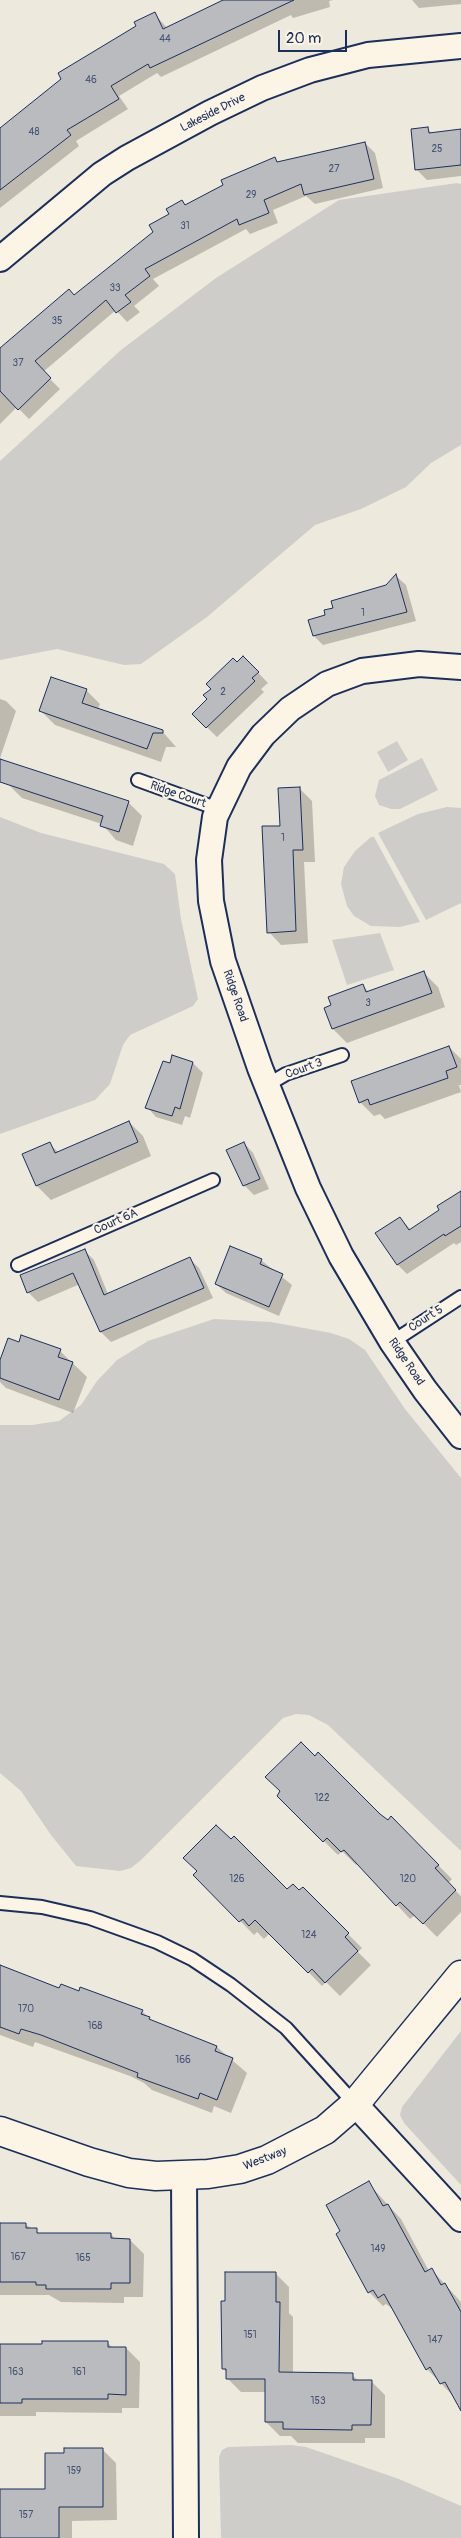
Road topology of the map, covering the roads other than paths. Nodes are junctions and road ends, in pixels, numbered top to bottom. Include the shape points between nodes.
1 (461, 46) edge
2 (0, 259) edge
3 (461, 667) edge
4 (138, 780) dead end
5 (218, 808) junction
6 (342, 1055) dead end
7 (267, 1086) junction
8 (213, 1180) dead end
9 (18, 1265) dead end
10 (461, 1297) edge
11 (392, 1342) junction
12 (461, 1436) edge
13 (0, 1903) edge
14 (461, 1975) edge
15 (355, 2104) junction
16 (0, 2131) edge
17 (184, 2176) junction
18 (461, 2219) edge
19 (186, 2538) edge

1 - 2 street, Lakeside Drive via 368,55 310,70 262,88 210,113 102,174
3 - 5 street, Ridge Road via 400,664 362,671 327,684 290,709 263,735 239,767
4 - 5 lane, Ridge Court
5 - 7 street, Ridge Road via 209,860 211,902 223,961
6 - 7 lane, Court 3 via 286,1074
7 - 11 street, Ridge Road via 333,1240
8 - 9 lane, Court 6A
10 - 11 lane, Court 5
11 - 12 street, Ridge Road
13 - 15 lane via 90,1918 157,1942 192,1960 231,1985 286,2028
14 - 15 street, Westway
15 - 17 street, Westway via 325,2130 268,2160 240,2169
15 - 18 street
16 - 17 street, Westway via 129,2173
17 - 19 street

